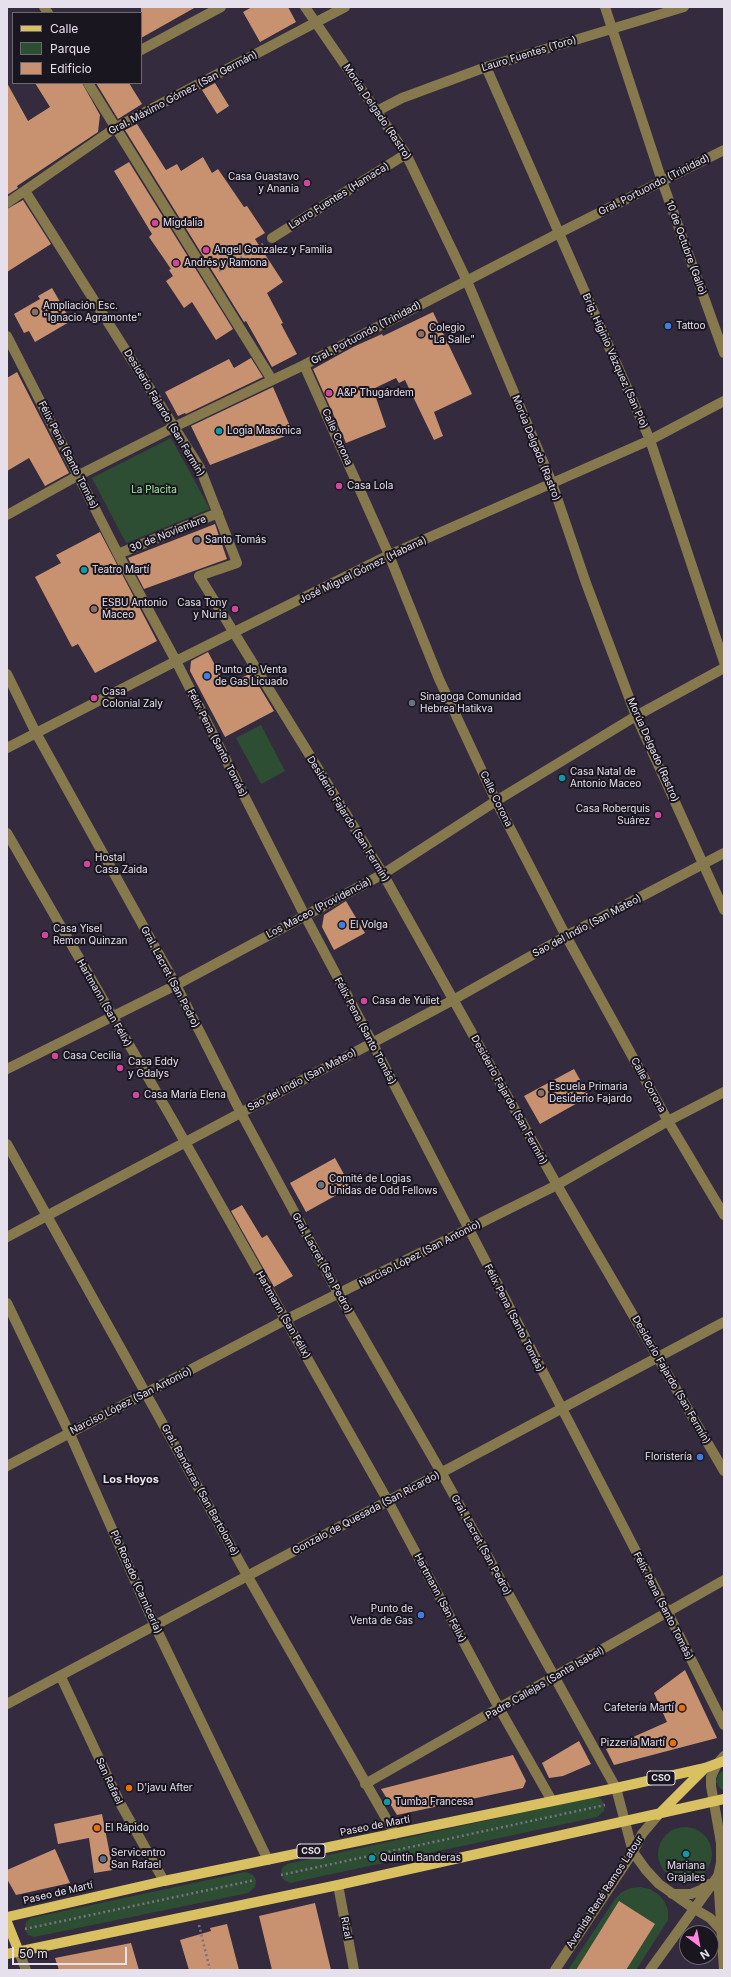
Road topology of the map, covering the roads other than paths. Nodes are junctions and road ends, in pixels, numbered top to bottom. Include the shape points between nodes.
1 (221, 7) edge
2 (305, 7) edge
3 (345, 7) edge
4 (605, 7) edge
5 (684, 7) edge
6 (315, 23) junction
7 (612, 28) junction
8 (142, 49) edge
9 (486, 67) junction
10 (89, 84) edge
11 (377, 110) junction
12 (115, 128) junction
13 (724, 150) edge
14 (406, 154) junction
15 (662, 181) junction
16 (25, 191) junction
17 (7, 203) edge
18 (559, 233) junction
19 (272, 238) road end
20 (467, 280) junction
21 (7, 336) edge
22 (724, 353) edge
23 (304, 365) junction
24 (272, 380) junction
25 (724, 401) edge
26 (174, 427) junction
27 (650, 440) junction
28 (79, 475) junction
29 (552, 483) junction
30 (218, 513) junction
31 (7, 515) edge
32 (118, 554) junction
33 (389, 555) junction
34 (233, 633) junction
35 (176, 661) junction
36 (724, 662) edge
37 (724, 668) edge
38 (7, 674) edge
39 (636, 716) junction
40 (36, 733) junction
41 (7, 748) edge
42 (496, 801) junction
43 (7, 833) edge
44 (724, 854) edge
45 (705, 864) junction
46 (383, 874) junction
47 (724, 910) edge
48 (304, 916) junction
49 (566, 936) junction
50 (176, 985) junction
51 (454, 1000) junction
52 (112, 1017) junction
53 (372, 1042) junction
54 (7, 1069) edge
55 (724, 1092) edge
56 (241, 1113) junction
57 (668, 1121) junction
58 (185, 1142) junction
59 (7, 1144) edge
60 (557, 1185) junction
61 (724, 1215) edge
62 (46, 1217) junction
63 (468, 1230) junction
64 (7, 1237) edge
65 (339, 1295) junction
66 (7, 1303) edge
67 (285, 1320) junction
68 (724, 1322) edge
69 (658, 1359) junction
70 (146, 1393) junction
71 (561, 1409) junction
72 (69, 1432) junction
73 (7, 1466) edge
74 (724, 1471) edge
75 (441, 1472) junction
76 (388, 1501) junction
77 (248, 1577) junction
78 (724, 1580) edge
79 (668, 1612) junction
80 (155, 1626) junction
81 (61, 1677) junction
82 (555, 1677) junction
83 (7, 1704) edge
84 (499, 1708) junction
85 (724, 1725) edge
86 (724, 1756) edge
87 (720, 1762) edge
88 (705, 1768) junction
89 (365, 1784) junction
90 (616, 1788) junction
91 (552, 1801) junction
92 (719, 1801) edge
93 (658, 1815) junction
94 (624, 1822) junction
95 (395, 1834) junction
96 (633, 1852) junction
97 (268, 1860) junction
98 (718, 1876) junction
99 (164, 1881) junction
100 (338, 1885) junction
101 (672, 1894) junction
102 (693, 1908) junction
103 (7, 1917) edge
104 (7, 1922) edge
105 (720, 1929) junction
106 (19, 1952) junction
107 (7, 1954) edge
108 (26, 1970) edge
109 (354, 1970) edge
110 (555, 1970) edge
111 (650, 1970) edge
112 (724, 1970) edge

1 - 8 street
2 - 6 street, Morúa Delgado (Rastro)
3 - 6 street, Gral. Máximo Gómez (San Germán)
4 - 7 street, 10 de Octubre (Gallo)
5 - 7 street, Lauro Fuentes (Toro)
6 - 11 street, Morúa Delgado (Rastro)
6 - 12 street, Gral. Máximo Gómez (San Germán)
7 - 9 street, Lauro Fuentes (Toro)
7 - 15 street, 10 de Octubre (Gallo)
9 - 11 street, Lauro Fuentes (Toro)
9 - 18 street, Brig. Higinio Vázquez (San Pío)
10 - 12 street
11 - 14 street, Morúa Delgado (Rastro)
12 - 16 street, Gral. Máximo Gómez (San Germán)
12 - 24 street
13 - 15 street, Gral. Portuondo (Trinidad)
14 - 19 street, Lauro Fuentes (Hamaca)
14 - 20 street, Morúa Delgado (Rastro)
15 - 18 street, Gral. Portuondo (Trinidad)
15 - 22 street, 10 de Octubre (Gallo)
16 - 17 street, Gral. Máximo Gómez (San Germán)
16 - 26 street, Desiderio Fajardo (San Fermín)
18 - 20 street, Gral. Portuondo (Trinidad)
18 - 27 street, Brig. Higinio Vázquez (San Pío)
20 - 23 street, Gral. Portuondo (Trinidad)
20 - 29 street, Morúa Delgado (Rastro)
21 - 28 street, Félix Pena (Santo Tomás)
23 - 24 street, Gral. Portuondo (Trinidad)
23 - 33 street, Calle Corona
24 - 26 street, Gral. Portuondo (Trinidad)
25 - 27 street, José Miguel Gómez (Habana)
26 - 28 street, Gral. Portuondo (Trinidad)
26 - 30 street, Desiderio Fajardo (San Fermín) via 200,468
27 - 29 street, José Miguel Gómez (Habana)
27 - 36 street, Brig. Higinio Vázquez (San Pío)
28 - 31 street, Gral. Portuondo (Trinidad)
28 - 32 street, Félix Pena (Santo Tomás)
29 - 33 street, José Miguel Gómez (Habana)
29 - 39 street, Morúa Delgado (Rastro) via 586,584
30 - 32 street, 30 de Noviembre
30 - 34 street, Desiderio Fajardo (San Fermín) via 237,563 199,576
32 - 35 street, Félix Pena (Santo Tomás)
33 - 34 street, José Miguel Gómez (Habana)
33 - 42 street, Calle Corona via 438,679
34 - 35 street, José Miguel Gómez (Habana)
34 - 46 street, Desiderio Fajardo (San Fermín)
35 - 40 street, José Miguel Gómez (Habana)
35 - 48 street, Félix Pena (Santo Tomás)
37 - 39 street, Los Maceo (Providencia)
38 - 40 street, Gral. Lacret (San Pedro)
39 - 42 street, Los Maceo (Providencia)
39 - 45 street, Morúa Delgado (Rastro)
40 - 41 street, José Miguel Gómez (Habana)
40 - 50 street, Gral. Lacret (San Pedro)
42 - 46 street, Los Maceo (Providencia)
42 - 49 street, Calle Corona
43 - 52 street, Hartmann (San Félix)
44 - 45 street, Sao del Indio (San Mateo)
45 - 47 street, Morúa Delgado (Rastro)
45 - 49 street, Sao del Indio (San Mateo)
46 - 48 street, Los Maceo (Providencia)
46 - 51 street, Desiderio Fajardo (San Fermín)
48 - 50 street, Los Maceo (Providencia)
48 - 53 street, Félix Pena (Santo Tomás)
49 - 51 street, Sao del Indio (San Mateo)
49 - 57 street, Calle Corona
50 - 52 street, Los Maceo (Providencia)
50 - 56 street, Gral. Lacret (San Pedro)
51 - 53 street, Sao del Indio (San Mateo)
51 - 60 street, Desiderio Fajardo (San Fermín)
52 - 54 street, Los Maceo (Providencia)
52 - 58 street, Hartmann (San Félix)
53 - 56 street, Sao del Indio (San Mateo)
53 - 63 street, Félix Pena (Santo Tomás)
55 - 57 street, Narciso López (San Antonio)
56 - 58 street, Sao del Indio (San Mateo)
56 - 65 street, Gral. Lacret (San Pedro)
57 - 60 street, Narciso López (San Antonio)
57 - 61 street, Calle Corona
58 - 62 street, Sao del Indio (San Mateo)
58 - 67 street, Hartmann (San Félix)
59 - 62 street, Gral. Banderas (San Bartolomé)
60 - 63 street, Narciso López (San Antonio)
60 - 69 street, Desiderio Fajardo (San Fermín)
62 - 64 street, Sao del Indio (San Mateo)
62 - 70 street, Gral. Banderas (San Bartolomé)
63 - 65 street, Narciso López (San Antonio)
63 - 71 street, Félix Pena (Santo Tomás)
65 - 67 street, Narciso López (San Antonio)
65 - 75 street, Gral. Lacret (San Pedro)
66 - 72 street, Pío Rosado (Carnicería)
67 - 70 street, Narciso López (San Antonio)
67 - 76 street, Hartmann (San Félix)
68 - 69 street, Gonzalo de Quesada (San Ricardo)
69 - 71 street, Gonzalo de Quesada (San Ricardo)
69 - 74 street, Desiderio Fajardo (San Fermín)
70 - 72 street, Narciso López (San Antonio)
70 - 77 street, Gral. Banderas (San Bartolomé)
71 - 75 street, Gonzalo de Quesada (San Ricardo)
71 - 79 street, Félix Pena (Santo Tomás)
72 - 73 street, Narciso López (San Antonio)
72 - 80 street, Pío Rosado (Carnicería)
75 - 76 street, Gonzalo de Quesada (San Ricardo)
75 - 82 street, Gral. Lacret (San Pedro)
76 - 77 street, Gonzalo de Quesada (San Ricardo)
76 - 84 street, Hartmann (San Félix)
77 - 80 street, Gonzalo de Quesada (San Ricardo)
77 - 89 street, Gral. Banderas (San Bartolomé)
78 - 79 street, Padre Callejas (Santa Isabel)
79 - 82 street, Padre Callejas (Santa Isabel)
79 - 85 street, Félix Pena (Santo Tomás)
80 - 81 street, Gonzalo de Quesada (San Ricardo)
80 - 97 street, Pío Rosado (Carnicería)
81 - 83 street, Gonzalo de Quesada (San Ricardo)
81 - 99 street, San Rafael via 120,1803
82 - 84 street, Padre Callejas (Santa Isabel)
82 - 90 street, Gral. Lacret (San Pedro)
84 - 89 street, Padre Callejas (Santa Isabel)
84 - 91 street, Hartmann (San Félix)
86 - 87 street
87 - 88 main road, Paseo de Martí / CSO
87 - 92 street via 711,1777 710,1786
88 - 90 main road, Paseo de Martí / CSO
88 - 93 main road
89 - 95 street, Gral. Banderas (San Bartolomé)
90 - 91 main road, Paseo de Martí / CSO
90 - 94 street, Gral. Lacret (San Pedro)
91 - 95 main road, Paseo de Martí / CSO
92 - 93 main road
92 - 98 street via 722,1843
93 - 94 main road
93 - 96 street, Avenida René Ramos Latour via 642,1834
94 - 96 street, Gral. Lacret (San Pedro)
94 - 100 main road
95 - 97 main road, Paseo de Martí / CSO
96 - 101 street via 646,1870
96 - 110 street, Avenida René Ramos Latour
97 - 99 main road, Paseo de Martí / CSO
98 - 101 street via 701,1890 691,1894
98 - 102 street
98 - 105 street
99 - 103 main road, Paseo de Martí / CSO
100 - 106 main road
100 - 109 street, Rizal
101 - 102 street
102 - 105 street via 710,1918
102 - 111 street
104 - 106 main road
105 - 112 street
106 - 107 main road
106 - 108 street

